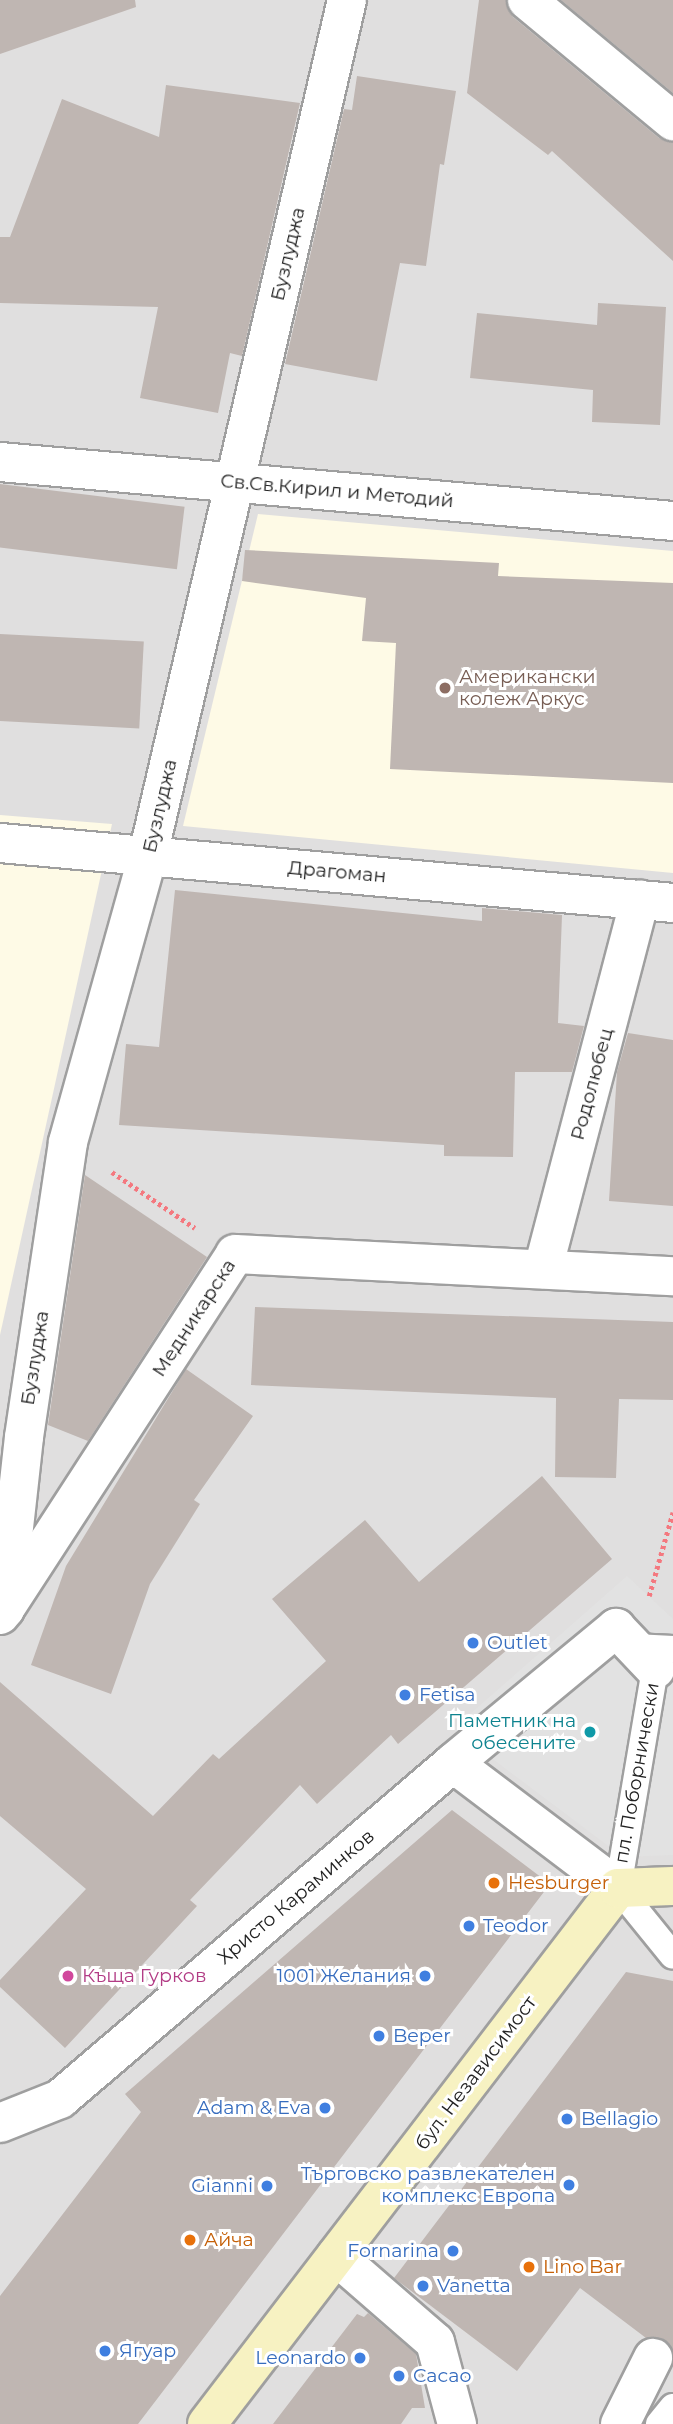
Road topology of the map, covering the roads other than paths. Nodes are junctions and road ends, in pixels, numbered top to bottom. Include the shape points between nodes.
1 (347, 0) edge
2 (527, 0) edge
3 (673, 121) edge
4 (0, 462) edge
5 (235, 482) junction
6 (673, 521) edge
7 (0, 843) edge
8 (148, 855) junction
9 (657, 902) edge
10 (543, 1269) junction
11 (673, 1276) edge
12 (2, 1612) edge
13 (654, 1655) edge
14 (453, 1763) junction
15 (673, 1886) edge
16 (618, 1888) junction
17 (673, 1956) edge
18 (0, 2123) edge
19 (336, 2256) junction
20 (653, 2358) dead end
21 (673, 2407) edge
22 (463, 2420) edge
23 (207, 2424) edge
24 (620, 2424) edge
25 (659, 2424) edge

1 - 5 street, Бузлуджа
2 - 3 street
4 - 5 street, Св.Св.Кирил и Методий
5 - 6 street, Св.Св.Кирил и Методий
5 - 8 street, Бузлуджа
7 - 8 street, Драгоман
8 - 9 street, Драгоман
8 - 12 street, Бузлуджа via 68,1142
9 - 10 street, Родолюбец
10 - 11 street, Медникарска
10 - 12 street, Медникарска via 235,1254
13 - 14 street via 616,1628
13 - 16 lane, пл. Поборнически
14 - 16 street, пл. Поборнически
14 - 18 street, Христо Караминков via 60,2099
15 - 16 street
16 - 17 lane
16 - 19 street, бул. Независимост
19 - 22 street via 435,2342
19 - 23 street, бул. Независимост
20 - 24 street
21 - 25 lane

